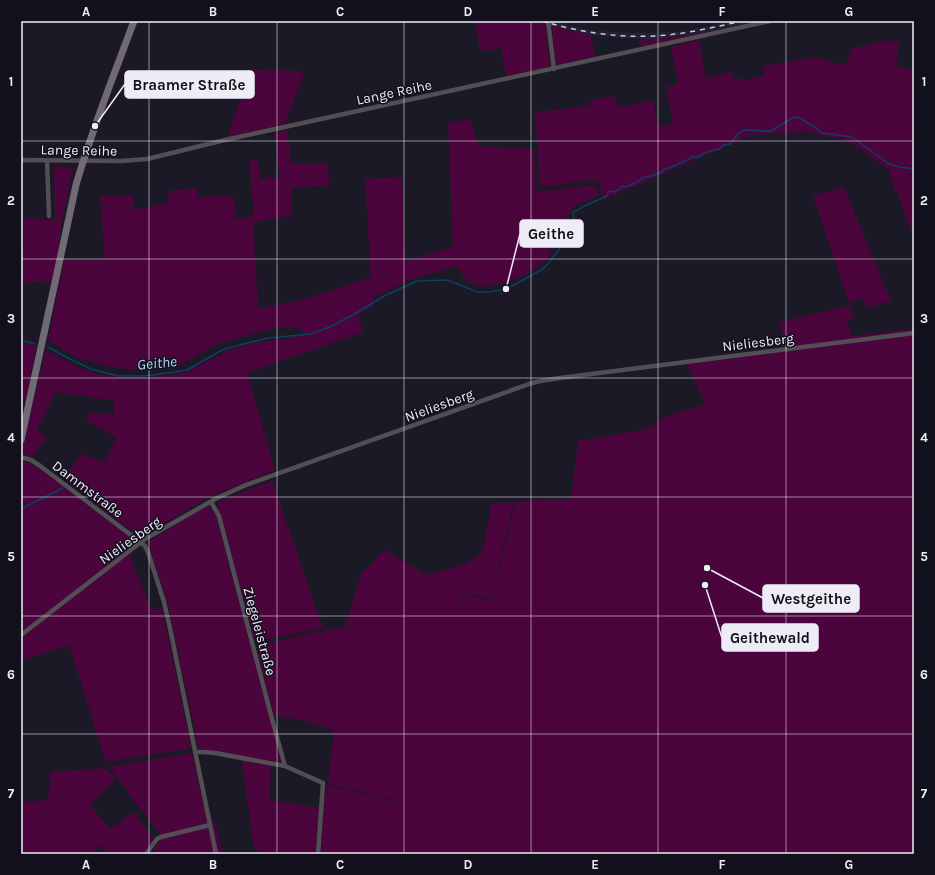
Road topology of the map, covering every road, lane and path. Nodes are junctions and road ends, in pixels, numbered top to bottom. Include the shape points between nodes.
1 (134, 21) edge
2 (548, 21) edge
3 (770, 21) edge
4 (554, 69) junction
5 (21, 160) edge
6 (47, 160) junction
7 (83, 161) junction
8 (49, 216) dead end
9 (914, 333) edge
10 (21, 440) edge
11 (21, 457) edge
12 (212, 502) junction
13 (140, 542) junction
14 (21, 635) edge
15 (195, 752) junction
16 (286, 766) junction
17 (210, 825) junction
18 (146, 854) edge
19 (216, 854) edge
20 (318, 854) edge

1 - 7 street
2 - 4 street
3 - 4 street, Lange Reihe
4 - 7 street, Lange Reihe via 147,159
5 - 6 street, Lange Reihe
6 - 7 street, Lange Reihe
6 - 8 street
7 - 10 street
9 - 12 street, Nieliesberg via 540,381 246,485
11 - 13 street, Dammstraße via 39,465
12 - 13 street, Nieliesberg
12 - 16 street, Ziegeleistraße via 219,516
13 - 14 street, Nieliesberg
13 - 15 street via 148,552 164,602
15 - 16 street via 215,753
15 - 17 street
16 - 20 street via 323,783
17 - 18 street via 161,837
17 - 19 street

